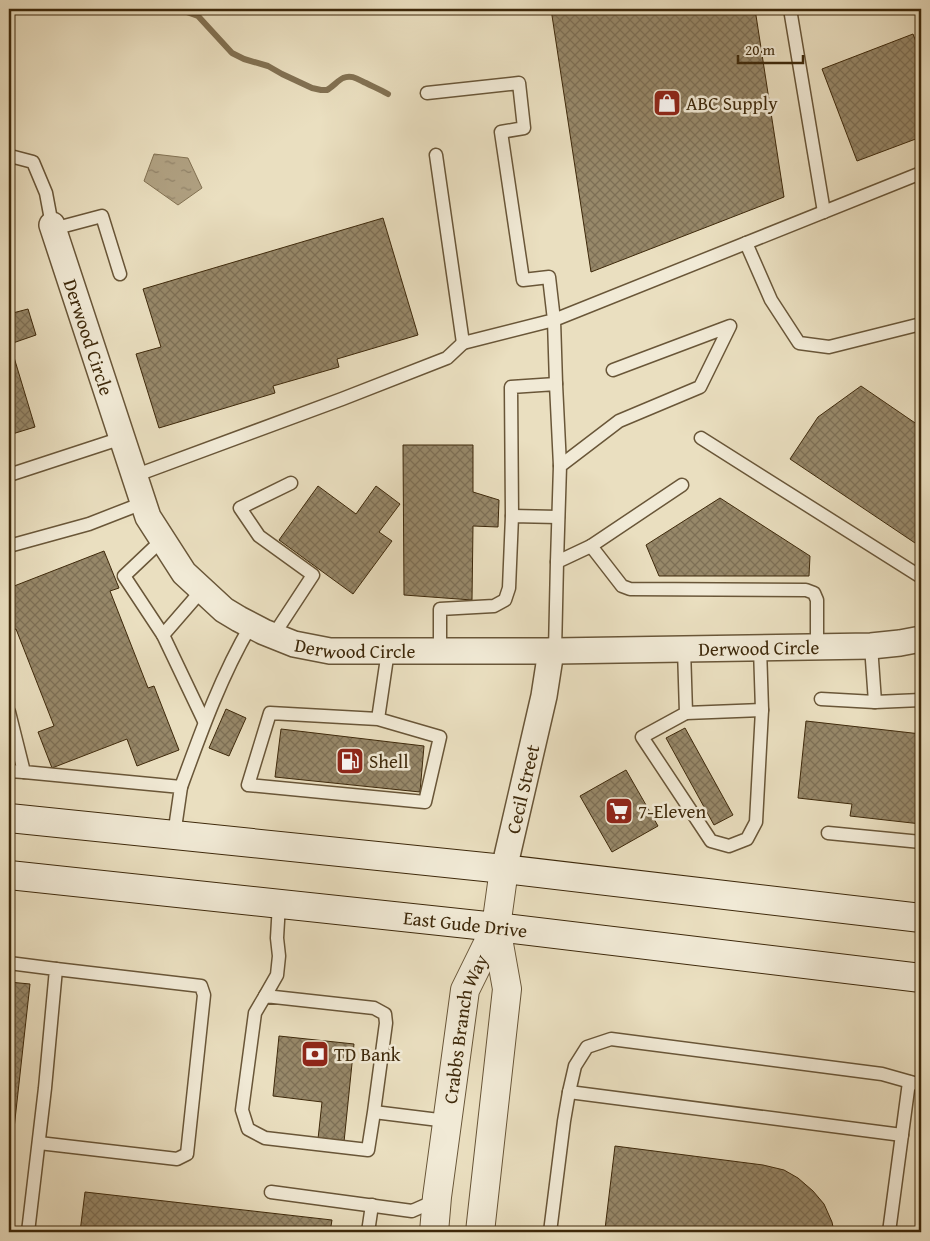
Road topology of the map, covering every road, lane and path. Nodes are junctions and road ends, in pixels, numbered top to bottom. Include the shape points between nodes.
1 (790, 9) edge
2 (427, 93) dead end
3 (436, 155) dead end
4 (9, 160) edge
5 (921, 173) edge
6 (824, 212) junction
7 (53, 227) junction
8 (746, 243) junction
9 (120, 274) dead end
10 (554, 320) junction
11 (921, 324) edge
12 (463, 343) junction
13 (613, 370) dead end
14 (556, 384) junction
15 (122, 438) junction
16 (701, 438) dead end
17 (560, 466) junction
18 (9, 475) edge
19 (134, 476) junction
20 (291, 483) dead end
21 (682, 485) dead end
22 (143, 503) junction
23 (512, 516) junction
24 (558, 517) junction
25 (162, 540) junction
26 (9, 546) edge
27 (591, 546) junction
28 (557, 562) junction
29 (921, 577) edge
30 (202, 590) junction
31 (250, 625) junction
32 (163, 635) junction
33 (273, 636) junction
34 (921, 639) edge
35 (871, 646) junction
36 (817, 647) junction
37 (760, 648) junction
38 (684, 649) junction
39 (388, 651) junction
40 (440, 651) junction
41 (553, 651) junction
42 (821, 699) dead end
43 (921, 700) edge
44 (875, 702) junction
45 (762, 710) junction
46 (9, 712) edge
47 (686, 713) junction
48 (378, 719) junction
49 (204, 721) junction
50 (9, 771) edge
51 (24, 772) junction
52 (181, 787) junction
53 (9, 818) edge
54 (828, 833) dead end
55 (174, 835) junction
56 (921, 842) edge
57 (504, 869) junction
58 (9, 875) edge
59 (279, 904) junction
60 (921, 918) edge
61 (496, 927) junction
62 (9, 963) edge
63 (56, 969) junction
64 (921, 978) edge
65 (265, 996) junction
66 (915, 1084) edge
67 (569, 1092) junction
68 (374, 1112) junction
69 (447, 1121) junction
70 (902, 1135) junction
71 (39, 1143) junction
72 (271, 1192) dead end
73 (436, 1200) junction
74 (372, 1205) junction
75 (28, 1232) edge
76 (368, 1232) edge
77 (434, 1232) edge
78 (480, 1232) edge
79 (550, 1232) edge
80 (889, 1232) edge

1 - 6 lane
2 - 10 lane via 519,83 524,128 501,132 521,270 523,280 549,277
3 - 12 lane
4 - 7 lane via 14,157 33,162 46,192
5 - 6 lane
6 - 8 lane
7 - 9 lane via 102,216
7 - 15 street, Derwood Circle
8 - 10 lane
8 - 11 lane via 771,300 799,343 829,348
10 - 12 lane
10 - 14 lane
12 - 19 lane via 447,358
13 - 17 lane via 730,326 700,387 619,421
14 - 17 lane
14 - 23 lane via 511,387
15 - 18 lane
15 - 19 street, Derwood Circle
16 - 29 lane
17 - 24 lane
19 - 22 street, Derwood Circle
20 - 33 lane via 240,508 259,536 313,576
21 - 27 lane
22 - 25 street, Derwood Circle
22 - 26 lane via 89,524
23 - 24 lane
23 - 40 lane via 509,588 505,600 494,606 440,609
24 - 28 lane
25 - 30 street, Derwood Circle via 184,573
25 - 32 lane via 124,576
27 - 28 lane
27 - 36 lane via 622,586 630,589 806,590 814,593 817,600
28 - 41 lane
30 - 31 street, Derwood Circle via 224,610
30 - 32 lane
31 - 33 street, Derwood Circle
31 - 49 lane
32 - 49 lane
33 - 39 street, Derwood Circle via 330,651
34 - 35 street, Derwood Circle
35 - 36 street, Derwood Circle
35 - 44 lane
36 - 37 street, Derwood Circle
37 - 38 street, Derwood Circle
37 - 45 lane
38 - 41 street, Derwood Circle
38 - 47 lane
39 - 40 street, Derwood Circle
39 - 48 lane
40 - 41 street, Derwood Circle
41 - 57 street, Cecil Street
42 - 44 lane
43 - 44 lane
45 - 47 lane
45 - 47 lane via 756,822 747,839 729,846 711,841 642,738
46 - 51 lane
48 - 48 lane via 440,737 425,802 248,786 270,713
49 - 52 lane
50 - 51 lane
51 - 52 lane
52 - 55 lane
53 - 55 main road
54 - 56 lane
55 - 57 main road
57 - 60 main road
57 - 61 main road, Cecil Street
58 - 59 main road, East Gude Drive
59 - 61 main road, East Gude Drive
59 - 65 lane via 277,975
61 - 64 main road, East Gude Drive
61 - 69 main road, Crabbs Branch Way via 465,990
61 - 78 main road, Crabbs Branch Way via 507,989
62 - 63 lane
63 - 71 lane
63 - 71 lane via 201,986 204,994 187,1154 177,1158
65 - 68 lane via 374,1008 385,1014
65 - 68 lane via 255,1013 242,1110 248,1129 265,1138 368,1150
66 - 67 lane via 882,1074 611,1039 587,1047 575,1066
66 - 70 lane
67 - 70 lane
67 - 79 lane
68 - 69 lane
69 - 73 main road, Crabbs Branch Way
70 - 80 lane
71 - 75 lane
72 - 74 lane
73 - 74 lane via 412,1211
73 - 77 main road, Crabbs Branch Way
74 - 76 lane

